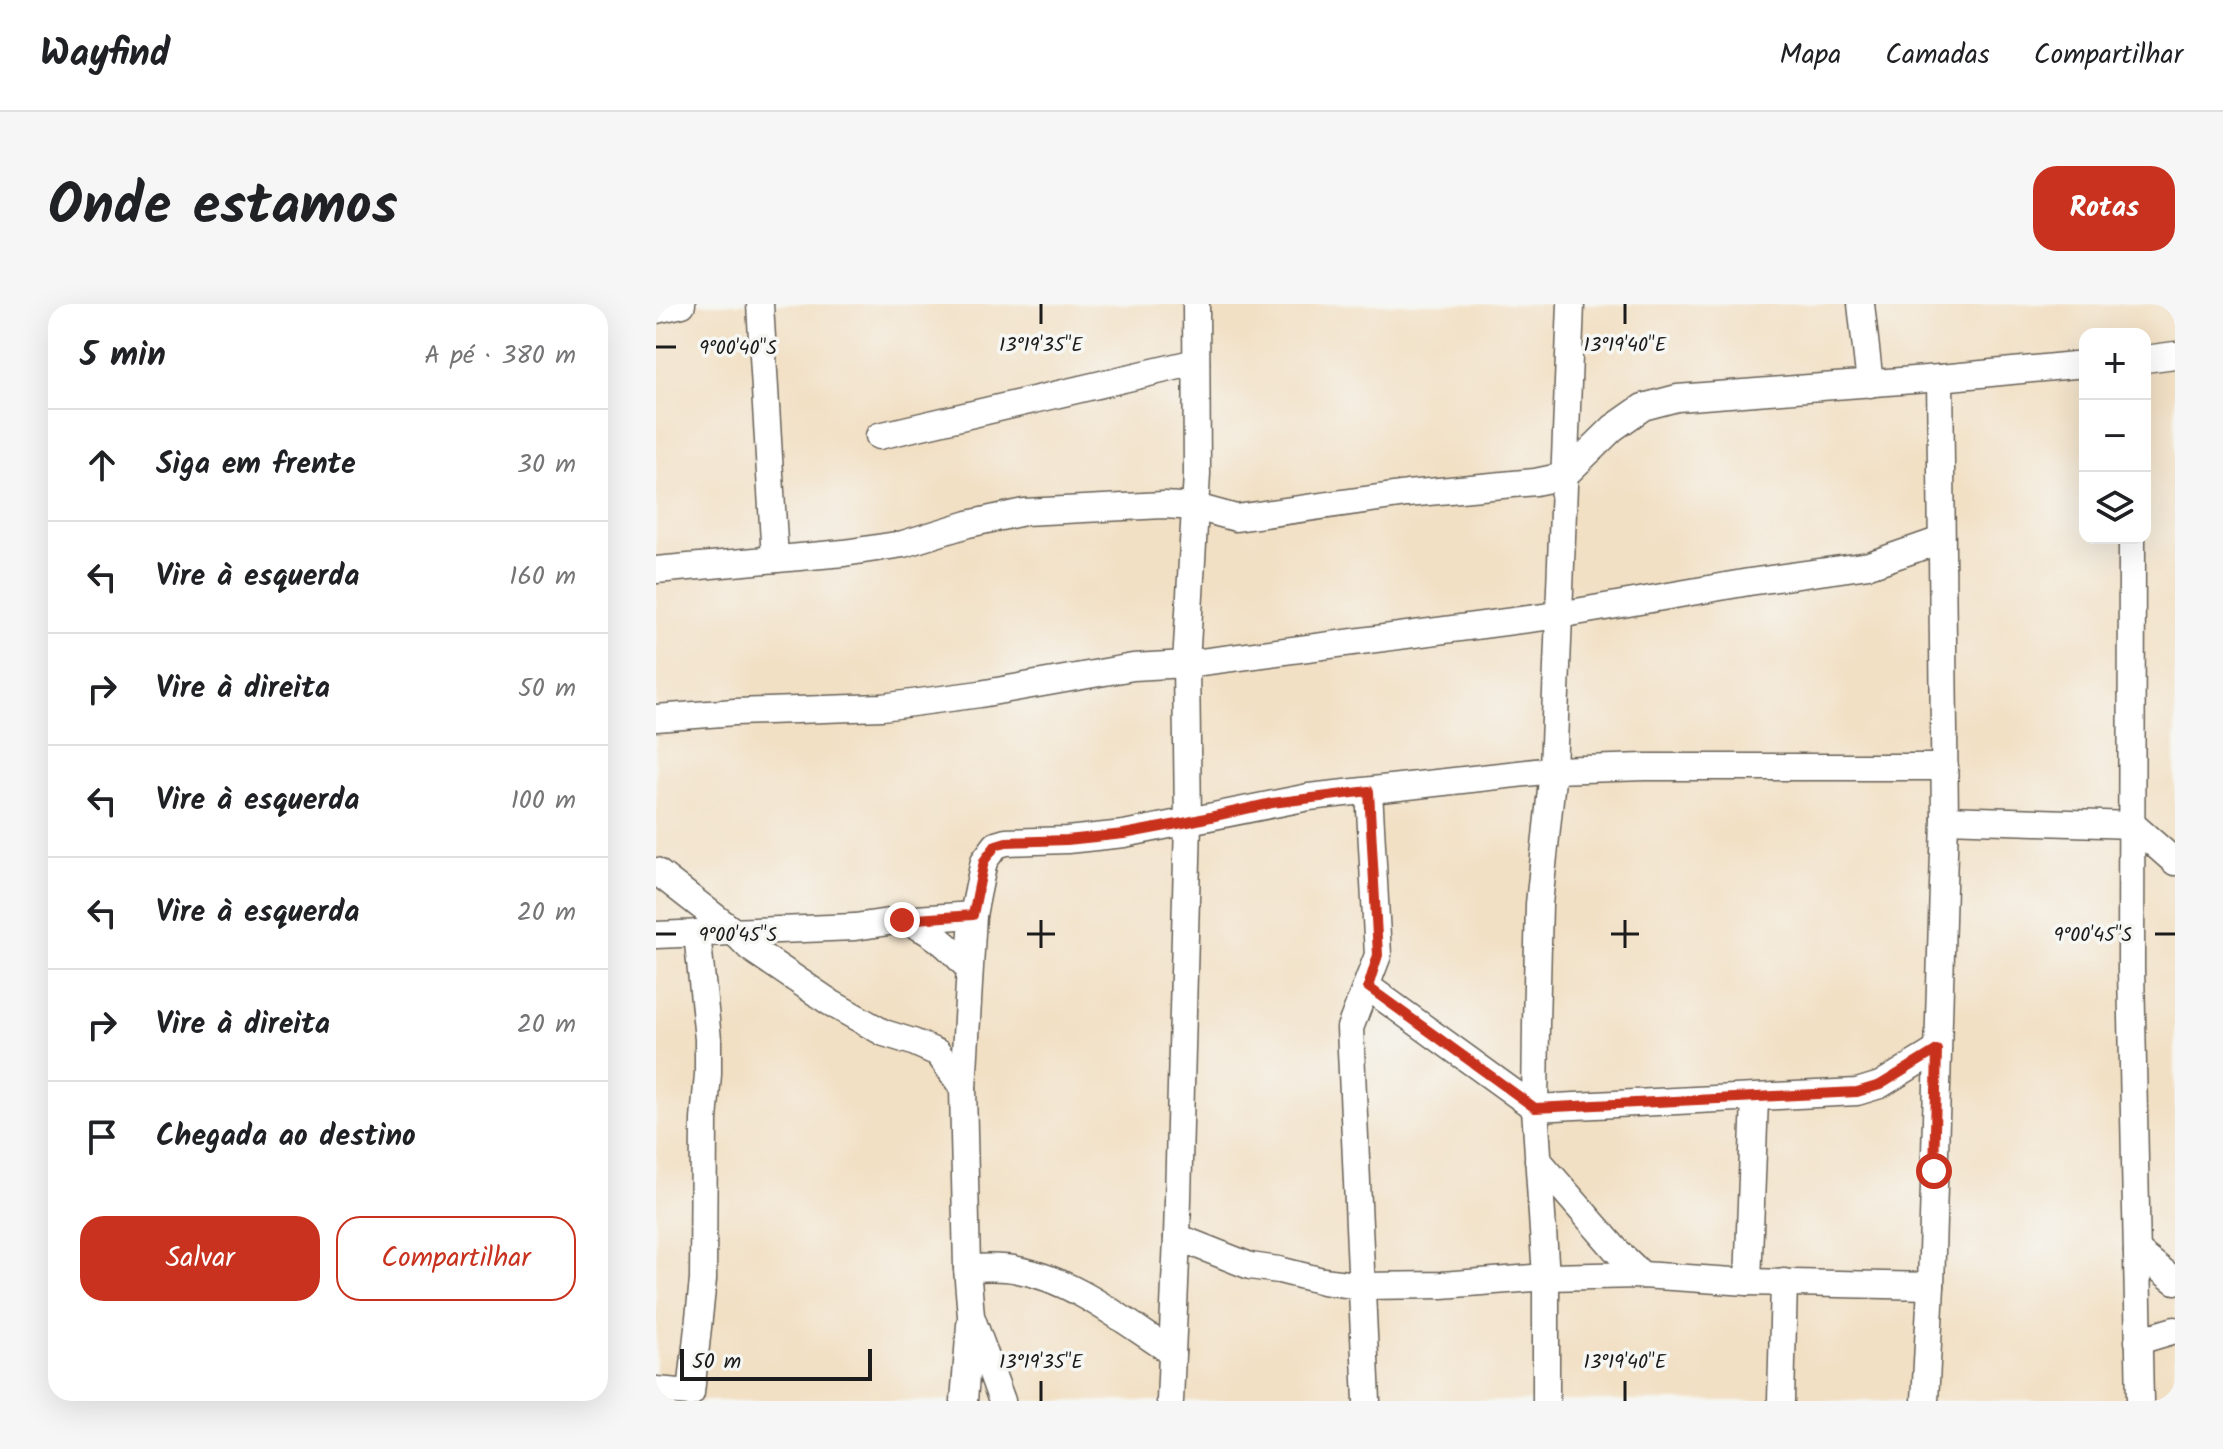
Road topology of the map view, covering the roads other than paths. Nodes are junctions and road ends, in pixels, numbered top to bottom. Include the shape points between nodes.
1 (682, 304) edge
2 (760, 304) edge
3 (1196, 304) edge
4 (1571, 304) edge
5 (1861, 304) edge
6 (656, 310) edge
7 (2175, 355) edge
8 (2151, 358) edge
9 (1196, 362) junction
10 (2079, 365) edge
11 (1940, 378) junction
12 (1870, 384) junction
13 (879, 436) dead end
14 (1564, 476) junction
15 (1196, 507) junction
16 (1941, 540) junction
17 (2132, 544) edge
18 (775, 559) junction
19 (656, 570) edge
20 (1559, 615) junction
21 (1186, 664) junction
22 (656, 718) edge
23 (1945, 767) junction
24 (1553, 770) junction
25 (1369, 791) junction
26 (1945, 819) junction
27 (1188, 822) junction
28 (2133, 825) junction
29 (2175, 862) edge
30 (656, 871) edge
31 (973, 915) junction
32 (902, 920) junction
33 (733, 931) junction
34 (697, 933) junction
35 (656, 935) edge
36 (969, 969) junction
37 (1368, 987) junction
38 (1937, 1050) junction
39 (963, 1088) junction
40 (1755, 1099) junction
41 (1535, 1108) junction
42 (1538, 1160) junction
43 (1177, 1237) junction
44 (2137, 1251) junction
45 (967, 1268) junction
46 (1642, 1275) junction
47 (1546, 1277) junction
48 (2175, 1281) edge
49 (1748, 1282) junction
50 (1784, 1282) junction
51 (1362, 1286) junction
52 (1931, 1286) junction
53 (971, 1316) junction
54 (2175, 1330) edge
55 (2138, 1341) junction
56 (1172, 1352) junction
57 (656, 1390) edge
58 (690, 1397) edge
59 (964, 1401) edge
60 (1002, 1401) edge
61 (1170, 1401) edge
62 (1367, 1401) edge
63 (1546, 1401) edge
64 (1781, 1401) edge
65 (1925, 1401) edge
66 (2140, 1401) edge

1 - 6 street
2 - 18 street
3 - 9 street
4 - 14 street
5 - 12 street
7 - 8 street
9 - 13 street
9 - 15 street
10 - 11 street
11 - 12 street
11 - 16 street
12 - 14 street via 1677,398 1643,407
14 - 15 street via 1236,518
14 - 20 street
15 - 18 street via 1024,512 903,544
15 - 21 street
16 - 20 street via 1869,565
16 - 23 street
17 - 28 street
18 - 19 street
20 - 21 street
20 - 24 street
21 - 22 street via 1133,667 882,707
21 - 27 street
23 - 24 street
23 - 26 street
24 - 25 street
24 - 41 street via 1539,904
25 - 27 street via 1272,803
25 - 37 street via 1378,955
26 - 28 street
26 - 38 street
27 - 31 street via 1124,834 996,845 984,861
27 - 43 street
28 - 29 street
28 - 44 street
30 - 33 street
31 - 32 street
31 - 36 street
32 - 33 street
32 - 36 street via 942,940
33 - 34 street
33 - 39 street via 831,1003 884,1033 938,1053
34 - 35 street
34 - 58 street via 708,1074 703,1280
36 - 39 street
37 - 41 street
37 - 51 street via 1350,1028
38 - 40 street via 1880,1085 1857,1092
38 - 52 street
39 - 45 street
40 - 41 street
40 - 49 street
41 - 42 street
42 - 46 street
42 - 47 street
43 - 51 street via 1250,1266
43 - 56 street
44 - 48 street
44 - 55 street
45 - 53 street
45 - 56 street via 1041,1275
46 - 47 street
46 - 49 street
47 - 51 street
47 - 63 street
49 - 50 street
50 - 52 street
50 - 64 street
51 - 62 street
52 - 65 street
53 - 59 street
53 - 60 street
54 - 55 street
55 - 66 street
56 - 61 street
57 - 58 street

